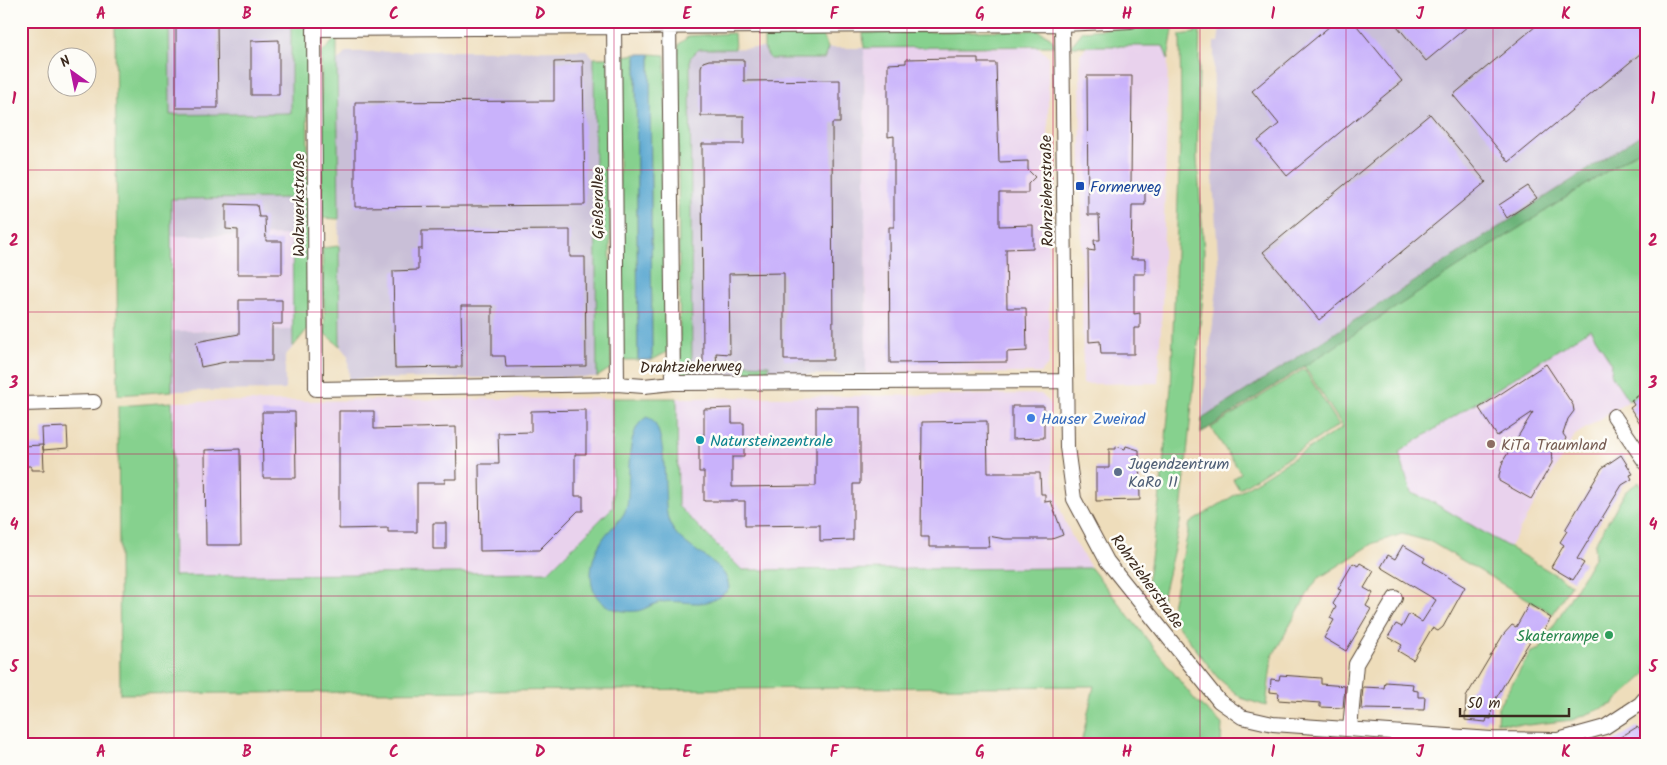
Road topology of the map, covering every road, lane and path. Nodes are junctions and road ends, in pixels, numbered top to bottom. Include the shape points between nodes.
1 (1131, 21) edge
2 (1116, 22) edge
3 (864, 23) edge
4 (614, 24) edge
5 (669, 24) edge
6 (1062, 24) junction
7 (314, 25) edge
8 (1066, 381) junction
9 (673, 383) junction
10 (617, 384) junction
11 (316, 389) joint
12 (94, 402) dead end
13 (21, 404) edge
14 (1614, 416) dead end
15 (1646, 463) edge
16 (1395, 598) dead end
17 (1646, 697) edge
18 (1350, 729) junction
19 (1510, 742) edge

1 - 2 street
2 - 6 street
3 - 5 street
3 - 6 street
4 - 5 street
4 - 7 street
4 - 10 street, Gießerallee
5 - 9 street
6 - 8 street, Rohrzieherstraße
7 - 11 street, Walzwerkstraße
8 - 9 street, Drahtzieherweg
8 - 18 street, Rohrzieherstraße via 1067,447 1074,499 1107,561 1205,686 1225,706 1247,719
9 - 10 street, Drahtzieherweg
10 - 11 street, Drahtzieherweg
12 - 13 street
14 - 15 street
16 - 18 street via 1356,664
17 - 19 street, Rohrzieherstraße via 1605,727 1558,740
18 - 19 street, Rohrzieherstraße

